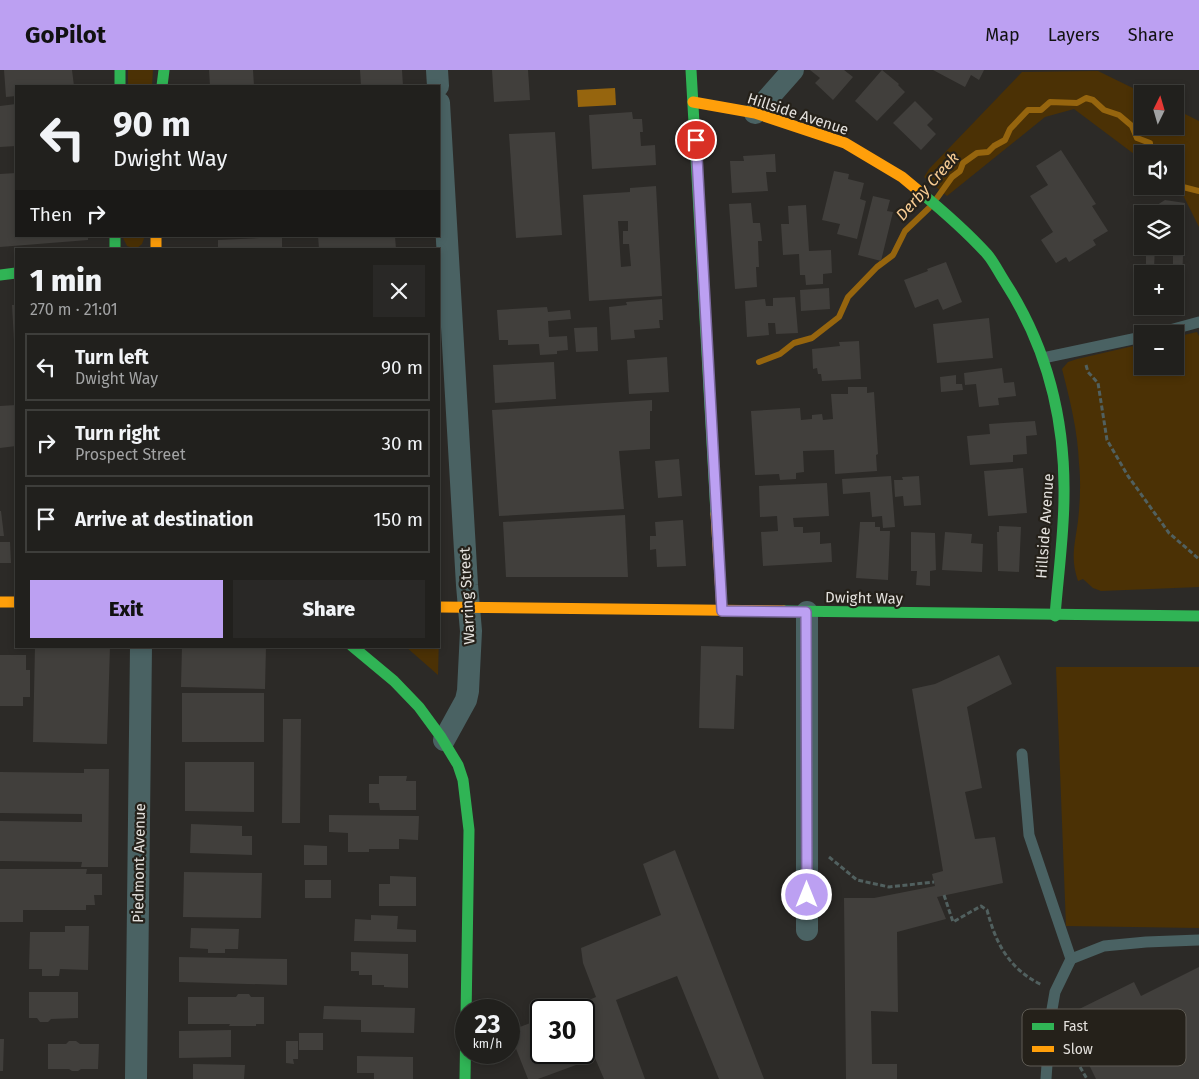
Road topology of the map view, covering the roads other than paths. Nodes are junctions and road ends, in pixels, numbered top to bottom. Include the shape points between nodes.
1 (120, 70) edge
2 (164, 70) edge
3 (437, 70) edge
4 (691, 70) edge
5 (793, 70) edge
6 (120, 85) edge
7 (162, 85) edge
8 (438, 85) edge
9 (693, 102) junction
10 (755, 113) junction
11 (440, 121) edge
12 (15, 273) edge
13 (0, 274) edge
14 (1199, 322) edge
15 (1184, 326) edge
16 (1134, 339) edge
17 (1043, 358) junction
18 (0, 602) edge
19 (15, 602) edge
20 (440, 607) edge
21 (469, 607) junction
22 (722, 611) junction
23 (806, 612) junction
24 (1054, 616) junction
25 (1199, 616) edge
26 (141, 648) edge
27 (355, 648) edge
28 (444, 740) junction
29 (1022, 754) dead end
30 (807, 930) dead end
31 (1199, 940) edge
32 (1071, 959) junction
33 (1053, 1009) edge
34 (1047, 1066) edge
35 (136, 1079) edge
36 (465, 1079) edge
37 (1046, 1079) edge

1 - 6 street
2 - 7 street
3 - 8 street
4 - 9 street
5 - 10 street
9 - 10 street, Hillside Avenue
9 - 22 street
10 - 17 street, Hillside Avenue via 844,143 902,177 948,215 988,255 1015,296
11 - 21 street, Warring Street
12 - 13 street
14 - 15 lane
16 - 17 lane
17 - 24 street, Hillside Avenue via 1059,416 1063,457 1064,496
18 - 19 street
20 - 21 street, Dwight Way
21 - 22 street, Dwight Way
21 - 28 street, Warring Street via 468,690 466,700
22 - 23 street, Dwight Way
23 - 24 street, Dwight Way
23 - 30 street
24 - 25 street, Dwight Way
26 - 35 street, Piedmont Avenue
27 - 28 street via 396,682 425,713
28 - 36 street via 461,772 469,830
29 - 32 lane via 1030,835
31 - 32 lane via 1104,946
32 - 33 lane via 1056,992
34 - 37 lane

